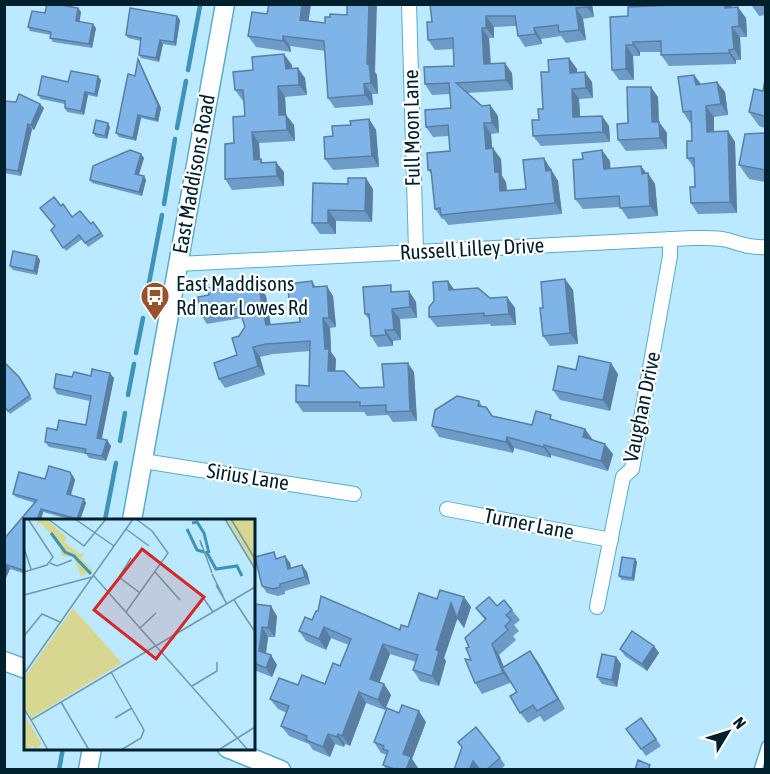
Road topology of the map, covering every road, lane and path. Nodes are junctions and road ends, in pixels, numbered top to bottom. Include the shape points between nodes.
1 (225, 4) edge
2 (409, 4) edge
3 (670, 239) junction
4 (765, 247) edge
5 (416, 252) junction
6 (178, 264) junction
7 (142, 461) junction
8 (354, 494) dead end
9 (447, 509) dead end
10 (132, 519) edge
11 (611, 540) junction
12 (597, 608) dead end
13 (4, 661) edge
14 (24, 668) edge
15 (765, 745) edge
16 (92, 750) edge
17 (232, 750) edge
18 (88, 770) edge
19 (281, 770) edge
20 (758, 770) edge

1 - 6 street, East Maddisons Road
2 - 5 street, Full Moon Lane
3 - 4 street, Russell Lilley Drive via 715,238 742,246
3 - 5 street, Russell Lilley Drive
3 - 11 street, Vaughan Drive via 634,459 632,469 623,477
5 - 6 street, Russell Lilley Drive
6 - 7 street, East Maddisons Road
7 - 8 street, Sirius Lane
7 - 10 street, East Maddisons Road
9 - 11 street, Turner Lane
11 - 12 street, Vaughan Drive
13 - 14 street
15 - 20 lane
16 - 18 street
17 - 19 street

